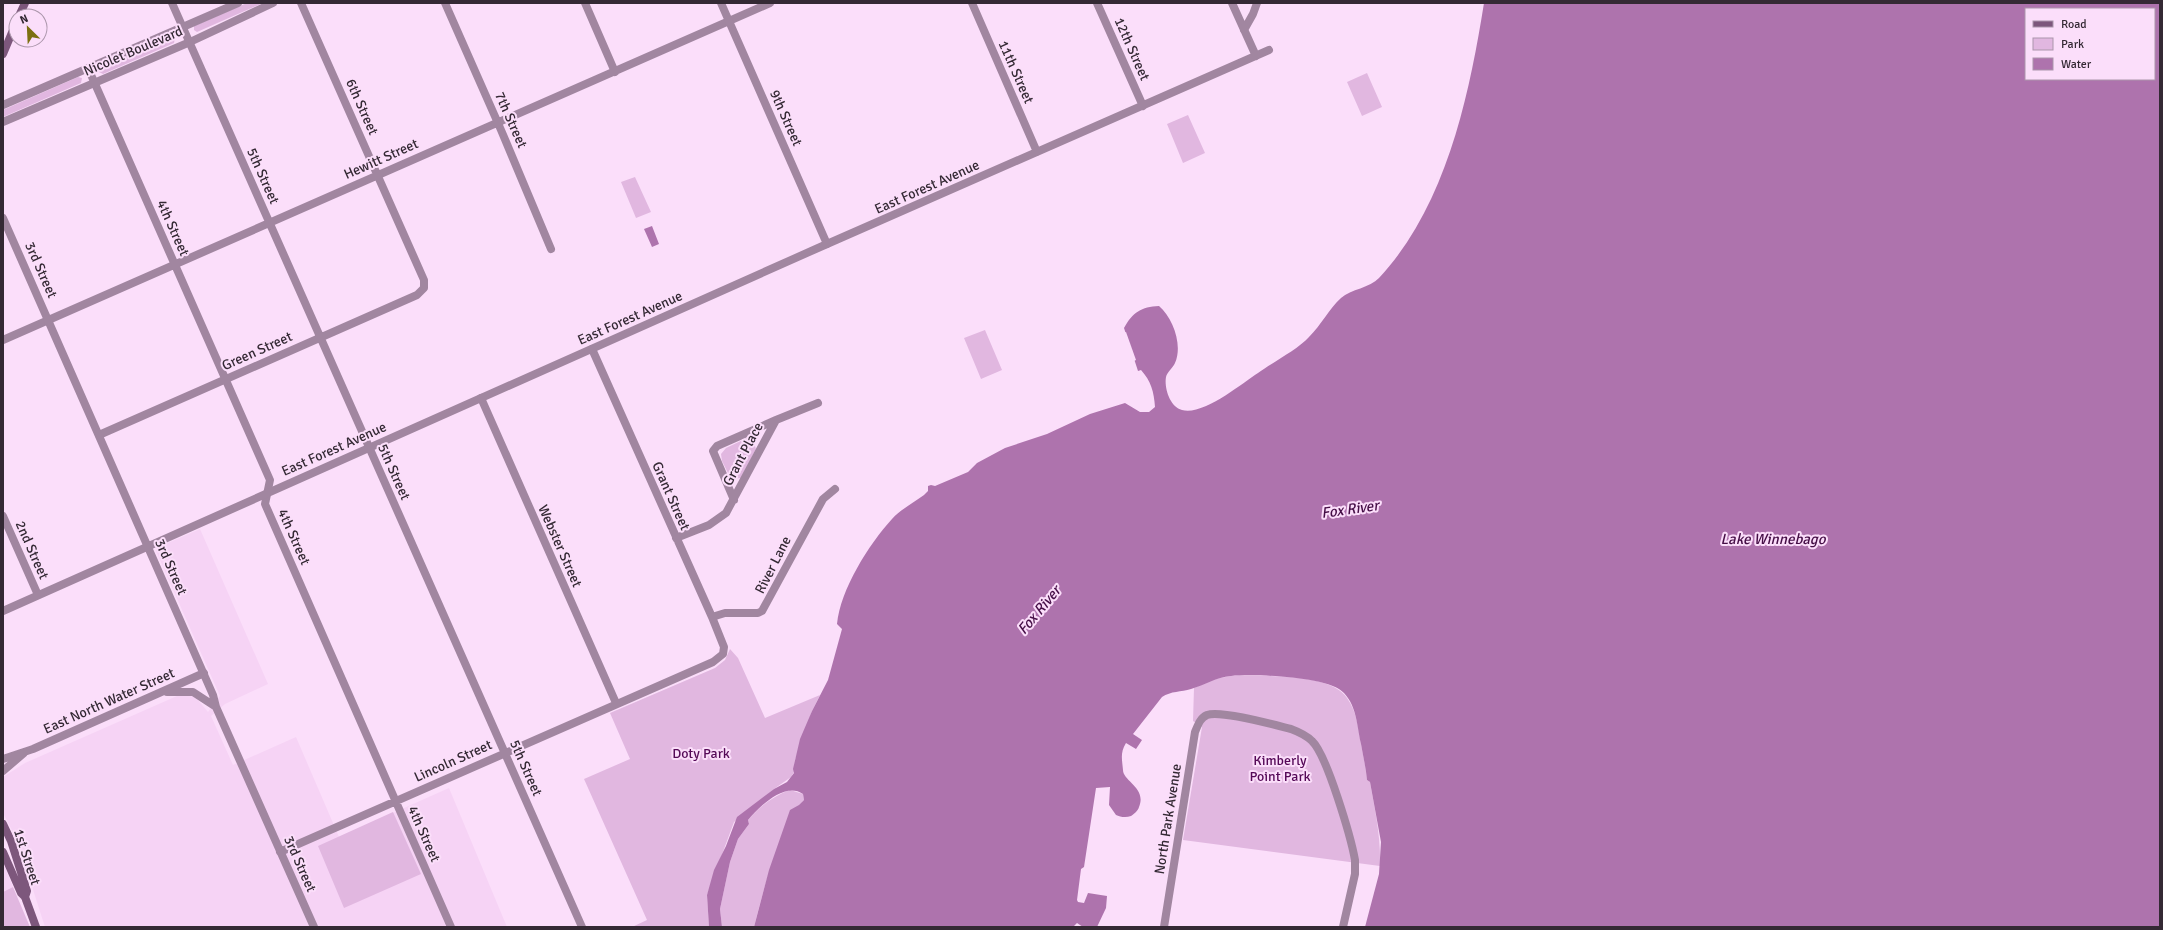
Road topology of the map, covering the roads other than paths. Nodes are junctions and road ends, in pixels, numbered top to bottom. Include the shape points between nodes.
1 (172, 3) edge
2 (238, 3) edge
3 (273, 3) edge
4 (301, 3) edge
5 (445, 3) edge
6 (585, 3) edge
7 (721, 3) edge
8 (770, 3) edge
9 (972, 3) edge
10 (1098, 3) edge
11 (1232, 3) edge
12 (1257, 3) edge
13 (729, 21) junction
14 (183, 27) junction
15 (1244, 30) junction
16 (8, 42) edge
17 (190, 42) junction
18 (1269, 50) dead end
19 (3, 54) edge
20 (1256, 56) junction
21 (88, 68) junction
22 (615, 72) junction
23 (94, 82) junction
24 (3, 105) edge
25 (1143, 106) junction
26 (3, 122) edge
27 (498, 123) junction
28 (1037, 152) junction
29 (378, 175) junction
30 (3, 218) edge
31 (270, 222) junction
32 (827, 244) junction
33 (551, 249) dead end
34 (174, 264) junction
35 (424, 288) joint
36 (49, 320) junction
37 (320, 337) junction
38 (3, 340) edge
39 (592, 349) junction
40 (226, 380) junction
41 (481, 398) junction
42 (818, 403) dead end
43 (776, 420) junction
44 (99, 435) junction
45 (369, 447) junction
46 (834, 489) dead end
47 (267, 493) junction
48 (734, 500) junction
49 (3, 516) edge
50 (676, 538) junction
51 (147, 545) junction
52 (38, 595) junction
53 (3, 611) edge
54 (712, 617) junction
55 (723, 654) joint
56 (204, 673) junction
57 (161, 692) junction
58 (616, 703) junction
59 (216, 707) junction
60 (24, 753) junction
61 (505, 753) junction
62 (3, 759) edge
63 (3, 771) edge
64 (395, 801) junction
65 (3, 824) edge
66 (3, 852) edge
67 (280, 852) junction
68 (25, 897) junction
69 (36, 927) edge
70 (314, 927) edge
71 (451, 927) edge
72 (582, 927) edge
73 (1164, 927) edge
74 (1343, 927) edge

1 - 14 street, 5th Street
2 - 14 street, Nicolet Boulevard
3 - 17 street, Nicolet Boulevard
4 - 29 street, 6th Street
5 - 27 street, 7th Street
6 - 22 street
7 - 13 street, 9th Street
8 - 13 street, Hewitt Street
9 - 28 street, 11th Street
10 - 25 street, 12th Street
11 - 15 street
12 - 15 street
13 - 22 street, Hewitt Street
13 - 32 street, 9th Street
14 - 17 street, 5th Street
14 - 21 street, Nicolet Boulevard
15 - 20 street
16 - 19 main road
17 - 23 street, Nicolet Boulevard
17 - 31 street, 5th Street
18 - 20 street, East Forest Avenue
20 - 25 street, East Forest Avenue
21 - 23 street, 4th Street
21 - 24 street, Nicolet Boulevard
22 - 27 street, Hewitt Street
23 - 26 street, Nicolet Boulevard
23 - 34 street, 4th Street
25 - 28 street, East Forest Avenue
27 - 29 street, Hewitt Street
27 - 33 street, 7th Street
28 - 32 street, East Forest Avenue
29 - 31 street, Hewitt Street
29 - 35 street, 6th Street via 424,280
30 - 36 street, 3rd Street
31 - 34 street, Hewitt Street
31 - 37 street, 5th Street
32 - 39 street, East Forest Avenue
34 - 36 street, Hewitt Street
34 - 40 street, 4th Street
35 - 37 street, Green Street via 417,295
36 - 38 street, Hewitt Street
36 - 44 street, 3rd Street
37 - 40 street, Green Street
37 - 45 street, 5th Street
39 - 41 street, East Forest Avenue
39 - 50 street, Grant Street
40 - 44 street, Green Street
40 - 47 street, 4th Street via 270,480
41 - 45 street, East Forest Avenue
41 - 58 street, Webster Street
42 - 43 street, Grant Place
43 - 48 street, Grant Place
43 - 48 street, Grant Place via 717,446 713,451
44 - 51 street, 3rd Street
45 - 47 street, East Forest Avenue
45 - 61 street, 5th Street
46 - 54 street, River Lane via 823,499 766,607 758,613 724,613
47 - 51 street, East Forest Avenue
47 - 64 street, 4th Street via 265,504
48 - 50 street, Grant Place via 717,521
49 - 52 street, 2nd Street
50 - 54 street, Grant Street
51 - 52 street, East Forest Avenue
51 - 56 street, 3rd Street
52 - 53 street, East Forest Avenue
54 - 55 street, Grant Street via 724,647
55 - 58 street, Lincoln Street via 713,662
56 - 57 street, East North Water Street
56 - 59 street, 3rd Street
57 - 59 street via 193,692
57 - 60 street, East North Water Street
58 - 61 street, Lincoln Street
59 - 67 street, 3rd Street
60 - 62 street, East North Water Street
60 - 63 street, East North Water Street
61 - 64 street, Lincoln Street
61 - 72 street, 5th Street
64 - 67 street, Lincoln Street
64 - 71 street, 4th Street
65 - 68 main road, 1st Street via 15,851 27,892
66 - 68 main road, 1st Street
67 - 70 street, 3rd Street
68 - 69 main road, 1st Street
73 - 74 street, North Park Avenue via 1198,725 1204,717 1226,715 1299,732 1313,742 1326,765 1352,847 1355,874

